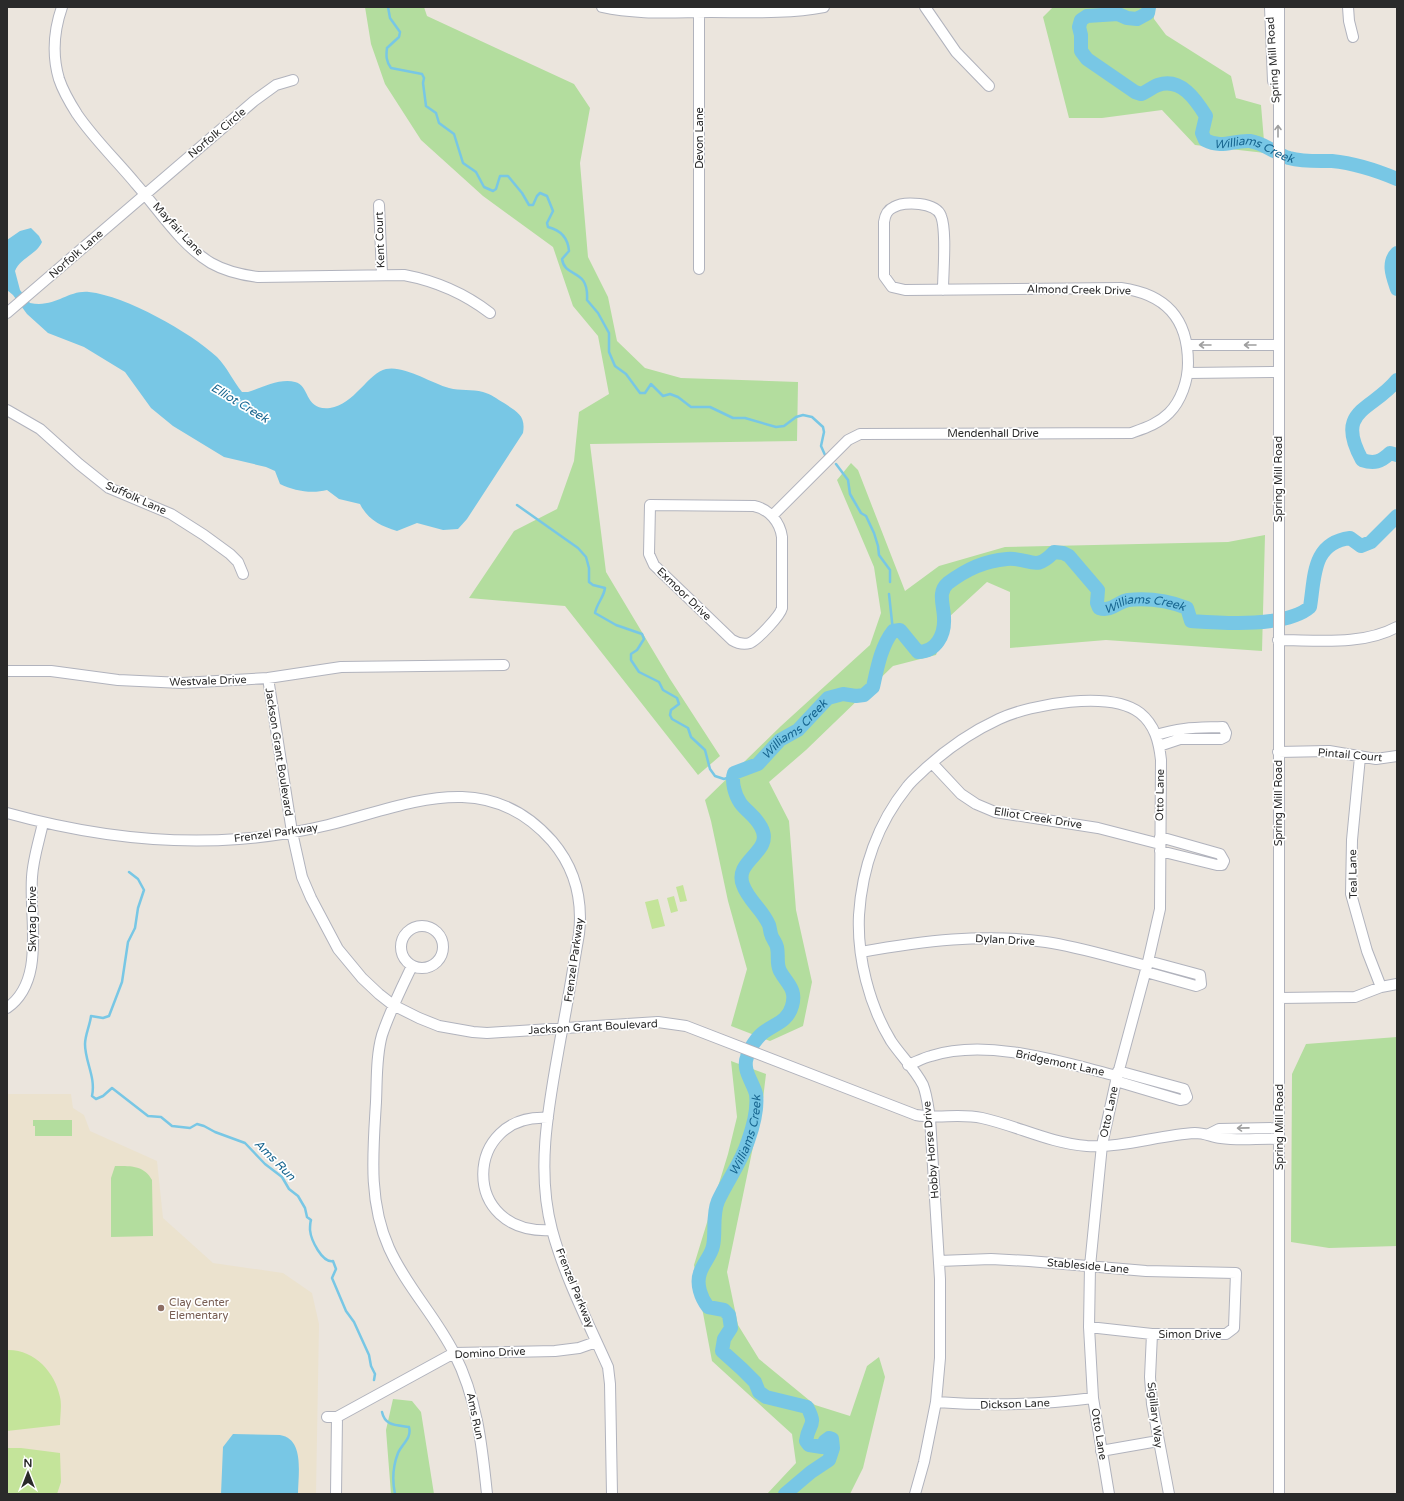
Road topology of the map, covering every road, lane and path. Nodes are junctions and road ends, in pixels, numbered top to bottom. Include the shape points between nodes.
1 (62, 7) edge
2 (602, 7) edge
3 (824, 7) edge
4 (925, 7) edge
5 (1270, 7) edge
6 (1279, 7) edge
7 (1348, 7) edge
8 (699, 10) edge
9 (1354, 37) dead end
10 (293, 80) dead end
11 (989, 86) dead end
12 (1278, 113) junction
13 (145, 194) junction
14 (379, 205) dead end
15 (699, 269) dead end
16 (382, 274) junction
17 (943, 290) junction
18 (490, 312) dead end
19 (7, 313) edge
20 (1188, 345) junction
21 (1278, 345) junction
22 (1278, 372) junction
23 (1188, 373) junction
24 (7, 410) edge
25 (772, 516) junction
26 (243, 574) dead end
27 (1397, 627) edge
28 (1278, 640) junction
29 (504, 665) dead end
30 (7, 671) edge
31 (268, 678) junction
32 (1156, 735) junction
33 (1159, 746) junction
34 (1278, 752) junction
35 (1397, 756) edge
36 (1360, 757) junction
37 (932, 763) junction
38 (7, 812) edge
39 (43, 823) junction
40 (292, 832) junction
41 (1160, 844) junction
42 (861, 952) junction
43 (412, 966) junction
44 (1147, 966) junction
45 (1397, 984) edge
46 (1381, 987) junction
47 (1279, 998) junction
48 (393, 1005) junction
49 (7, 1008) edge
50 (563, 1029) junction
51 (908, 1066) junction
52 (1117, 1076) junction
53 (548, 1118) junction
54 (930, 1118) junction
55 (1279, 1134) junction
56 (1102, 1145) junction
57 (552, 1230) junction
58 (939, 1261) junction
59 (1090, 1266) junction
60 (1236, 1273) joint
61 (1089, 1327) junction
62 (1152, 1334) junction
63 (596, 1342) junction
64 (454, 1353) junction
65 (1093, 1398) junction
66 (936, 1402) junction
67 (327, 1417) dead end
68 (337, 1417) junction
69 (1158, 1441) junction
70 (1101, 1451) junction
71 (336, 1494) edge
72 (488, 1494) edge
73 (612, 1494) edge
74 (915, 1494) edge
75 (1109, 1494) edge
76 (1169, 1494) edge
77 (1278, 1494) edge

1 - 13 street, Mayfair Lane via 56,30 56,58 66,96 85,124
2 - 8 street via 626,11
3 - 8 street via 791,11
4 - 11 street via 956,52
5 - 12 street, Spring Mill Road via 1274,93
6 - 12 street, Spring Mill Road
7 - 9 street
8 - 15 street, Devon Lane
10 - 13 street, Norfolk Circle via 271,88
21 -> 12 street, Spring Mill Road
13 - 16 street, Mayfair Lane via 199,254 227,270 258,277
13 - 19 street, Norfolk Lane
14 - 16 street, Kent Court
16 - 18 street, Mayfair Lane via 426,279 452,289
17 - 17 street, Almond Creek Drive via 898,289 892,287 884,276 885,215 894,207 926,204 940,213 943,229
17 - 20 street, Almond Creek Drive via 1138,290 1171,311 1178,320
21 -> 20 street
20 - 23 street, Mendenhall Drive
21 - 22 street, Spring Mill Road
22 - 23 street
22 - 28 street, Spring Mill Road
23 - 25 street, Mendenhall Drive via 1184,389 1169,413 1146,428 1131,433 857,435 844,443
24 - 26 street, Suffolk Lane via 44,432 109,488 171,514 204,535 230,554 238,562
25 - 25 street, Exmoor Drive via 780,526 782,537 782,610 753,641 738,643 652,562 650,505 750,506 764,509
27 - 28 street via 1369,637 1348,640
28 - 34 street, Spring Mill Road
29 - 31 street, Westvale Drive via 341,667
30 - 31 street, Westvale Drive via 51,671 155,682
31 - 40 street, Jackson Grant Boulevard
32 - 33 street, Otto Lane
32 - 33 street via 1178,728 1199,727 1223,727 1226,732 1225,737 1221,739 1180,739
32 - 37 street, Hobby Horse Drive via 1146,718 1120,703 1064,702 1036,707 1001,718 959,740
33 - 41 street, Otto Lane
34 - 36 street, Pintail Court via 1329,751
34 - 47 street, Spring Mill Road
35 - 36 street, Pintail Court via 1376,759
36 - 46 street, Teal Lane via 1352,840 1351,894 1367,952
37 - 41 street, Elliot Creek Drive via 961,794 995,812 1098,828
37 - 42 street, Hobby Horse Drive via 904,790 872,847 860,901
38 - 39 street, Frenzel Parkway
39 - 40 street, Frenzel Parkway via 96,833 160,840 222,840
39 - 49 street, Skytag Drive via 32,875 31,973 24,991
40 - 48 street, Jackson Grant Boulevard via 302,877 338,949 362,978
40 - 50 street, Frenzel Parkway via 451,796 494,802 510,807 530,820 548,836 566,860 578,890 580,920
41 - 41 street, Elliot Creek Drive via 1220,854 1224,861 1222,865 1217,865
41 - 44 street, Otto Lane via 1160,909
42 - 44 street, Dylan Drive via 931,940 1019,939 1071,947
42 - 51 street, Hobby Horse Drive via 876,1010 891,1041
43 - 43 street via 431,966 441,957 441,937 431,927 417,926 404,934 400,948 402,955
43 - 48 street, Ams Run
44 - 52 street, Otto Lane
45 - 46 street
46 - 47 street via 1355,997
47 - 55 street, Spring Mill Road
48 - 50 street, Jackson Grant Boulevard via 419,1018 451,1029 487,1033
48 - 64 street, Ams Run via 382,1035 378,1064 373,1170 376,1204 381,1227 396,1262
50 - 53 street, Frenzel Parkway
50 - 54 street, Jackson Grant Boulevard via 658,1022 686,1026 916,1115
51 - 52 street, Bridgemont Lane via 946,1052 1004,1052 1058,1060
51 - 54 street, Hobby Horse Drive via 922,1083
52 - 52 street, Bridgemont Lane via 1184,1089 1186,1097 1180,1100
52 - 56 street, Otto Lane
53 - 57 street, Frenzel Parkway via 544,1167
53 - 57 street via 525,1120 510,1125 503,1131 489,1148 482,1179 488,1199 504,1218 530,1230
54 - 56 street, Jackson Grant Boulevard via 981,1117 1057,1141 1089,1146
54 - 58 street, Hobby Horse Drive
55 - 56 street, Jackson Grant Boulevard via 1220,1138 1209,1134 1168,1136
55 - 77 street, Spring Mill Road
56 - 59 street, Otto Lane
57 - 63 street, Frenzel Parkway
58 - 59 street, Stableside Lane via 991,1259
58 - 66 street, Hobby Horse Drive via 941,1328
59 - 60 street, Stableside Lane via 1146,1271
59 - 61 street, Otto Lane
60 - 62 street, Simon Drive via 1234,1328 1226,1334
61 - 62 street, Simon Drive
61 - 65 street, Otto Lane
62 - 69 street, Sigillary Way via 1150,1377
63 - 64 street, Domino Drive via 579,1348 555,1350
63 - 73 street, Frenzel Parkway via 610,1376
64 - 68 street, Domino Drive
64 - 72 street, Ams Run via 469,1386 477,1415
65 - 66 street, Dickson Lane via 983,1406
65 - 70 street, Otto Lane
66 - 74 street, Hobby Horse Drive
67 - 68 street, Domino Drive
68 - 71 street
69 - 70 street
69 - 76 street, Sigillary Way
70 - 75 street, Otto Lane

